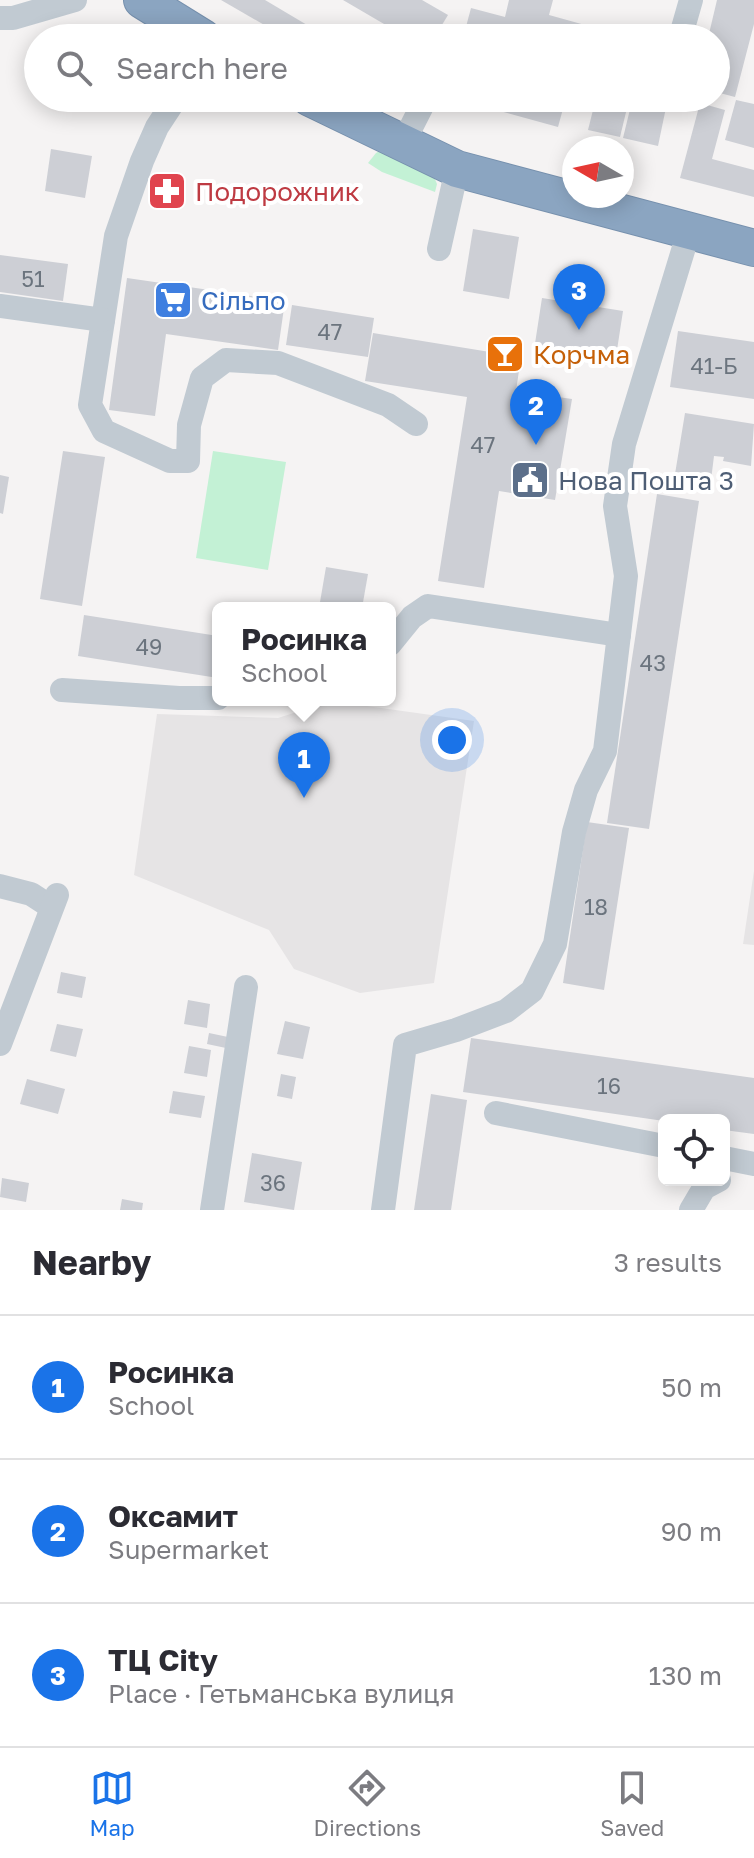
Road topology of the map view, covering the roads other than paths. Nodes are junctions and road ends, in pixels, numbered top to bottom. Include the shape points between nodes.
1 (75, 0) edge
2 (142, 0) edge
3 (691, 0) edge
4 (0, 18) edge
5 (181, 24) edge
6 (684, 24) edge
7 (167, 112) edge
8 (337, 112) edge
9 (419, 112) edge
10 (402, 145) junction
11 (457, 169) junction
12 (689, 231) junction
13 (754, 248) edge
14 (439, 249) dead end
15 (0, 306) edge
16 (103, 320) junction
17 (416, 424) dead end
18 (619, 635) junction
19 (396, 637) edge
20 (62, 690) dead end
21 (212, 698) edge
22 (0, 886) edge
23 (246, 987) dead end
24 (0, 1044) edge
25 (496, 1113) dead end
26 (658, 1145) edge
27 (730, 1159) edge
28 (752, 1164) edge
29 (730, 1175) edge
30 (708, 1186) edge
31 (212, 1210) edge
32 (383, 1210) edge
33 (691, 1210) edge

1 - 4 street
2 - 5 highway
3 - 6 street
7 - 16 street via 116,236
8 - 10 highway
9 - 10 street
10 - 11 highway
11 - 12 highway
11 - 14 street
12 - 13 highway
12 - 18 street via 624,444 615,506 626,576
15 - 16 street
16 - 17 street via 90,405 104,431 170,461 188,461 189,425 202,378 226,360 278,363 388,405
18 - 19 street via 428,606
18 - 32 street via 605,751 574,832 555,944 532,991 506,1011 405,1045
20 - 21 street
22 - 24 street via 54,901
23 - 31 street
25 - 26 street
27 - 28 street
28 - 29 street
30 - 33 street

